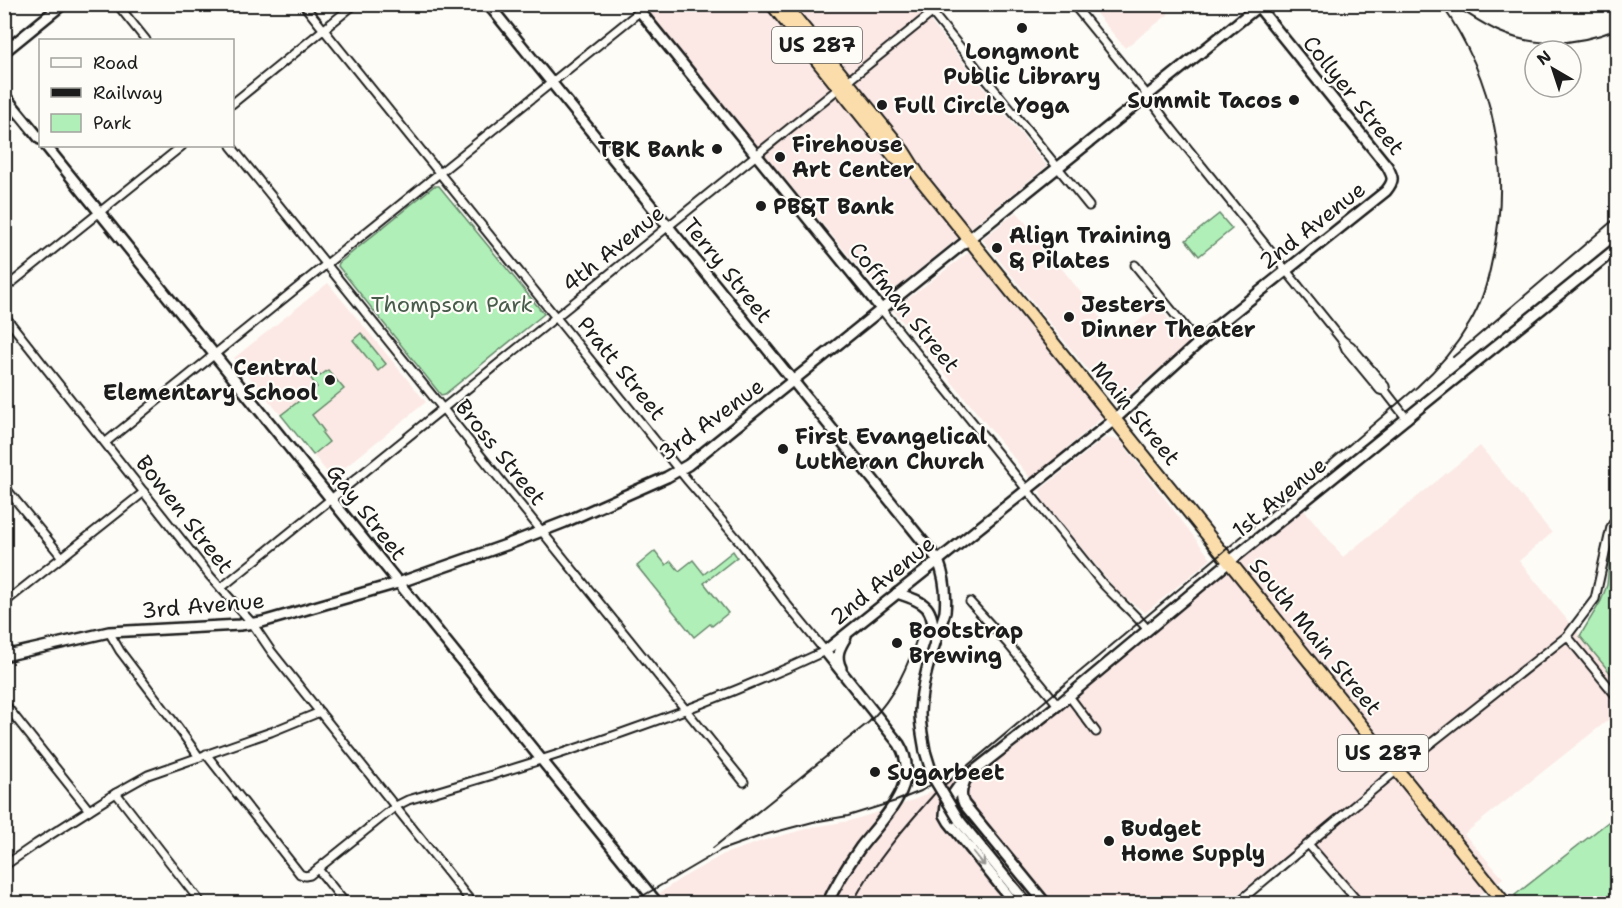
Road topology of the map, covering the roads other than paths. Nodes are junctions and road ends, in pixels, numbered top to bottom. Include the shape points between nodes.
1 (63, 4) edge
2 (117, 4) edge
3 (303, 4) edge
4 (355, 4) edge
5 (488, 4) edge
6 (649, 4) edge
7 (772, 4) edge
8 (784, 4) edge
9 (925, 4) edge
10 (943, 4) edge
11 (1073, 4) edge
12 (1258, 5) edge
13 (637, 8) edge
14 (932, 13) junction
15 (324, 30) junction
16 (145, 39) edge
17 (4, 52) edge
18 (551, 83) junction
19 (843, 85) junction
20 (4, 95) edge
21 (1148, 96) junction
22 (234, 102) edge
23 (39, 138) edge
24 (47, 147) edge
25 (181, 147) edge
26 (232, 147) edge
27 (756, 155) junction
28 (1059, 168) junction
29 (439, 174) junction
30 (1391, 185) joint
31 (1089, 206) dead end
32 (100, 213) junction
33 (668, 227) junction
34 (969, 240) junction
35 (1617, 247) edge
36 (327, 264) junction
37 (1135, 265) dead end
38 (1285, 271) junction
39 (4, 290) edge
40 (882, 310) junction
41 (4, 315) edge
42 (556, 318) junction
43 (1198, 343) junction
44 (215, 354) junction
45 (794, 382) junction
46 (443, 409) junction
47 (1407, 419) junction
48 (1114, 420) junction
49 (106, 442) junction
50 (680, 470) junction
51 (4, 486) edge
52 (1027, 489) junction
53 (144, 492) junction
54 (331, 498) junction
55 (1617, 514) edge
56 (542, 531) junction
57 (62, 557) junction
58 (938, 560) junction
59 (1229, 562) junction
60 (398, 583) junction
61 (222, 588) junction
62 (897, 593) junction
63 (970, 602) dead end
64 (4, 603) edge
65 (252, 623) junction
66 (852, 629) junction
67 (1148, 630) junction
68 (109, 633) junction
69 (1567, 636) junction
70 (936, 642) junction
71 (4, 644) edge
72 (830, 654) junction
73 (8, 655) edge
74 (846, 679) junction
75 (1069, 696) junction
76 (1617, 698) edge
77 (4, 703) edge
78 (1058, 705) junction
79 (687, 709) junction
80 (320, 712) junction
81 (1096, 732) dead end
82 (207, 754) junction
83 (199, 757) junction
84 (542, 760) junction
85 (1397, 770) junction
86 (966, 778) junction
87 (744, 782) dead end
88 (116, 793) junction
89 (396, 806) junction
90 (89, 810) junction
91 (1309, 844) junction
92 (4, 867) edge
93 (318, 869) junction
94 (202, 903) edge
95 (346, 903) edge
96 (473, 903) edge
97 (658, 903) edge
98 (827, 903) edge
99 (1015, 903) edge
100 (1027, 903) edge
101 (1046, 903) edge
102 (1236, 903) edge
103 (1360, 903) edge
104 (1505, 903) edge

1 - 17 street
2 - 16 street
3 - 15 street, Pratt Street
4 - 15 street
5 - 18 street, Terry Street
6 - 13 street
7 - 19 highway, Main Street / US 287
8 - 19 highway, Main Street / US 287
9 - 14 street
10 - 14 street, 4th Avenue
11 - 21 street
12 - 21 street, 3rd Avenue
12 - 30 street, Collyer Street via 1387,166 1392,174
13 - 18 street
13 - 27 street, Coffman Street
14 - 19 street, 4th Avenue
14 - 28 street
15 - 22 street
15 - 29 street, Pratt Street
18 - 29 street
18 - 33 street, Terry Street
19 - 27 street, 4th Avenue
19 - 34 highway, Main Street / US 287 via 895,157 920,178
20 - 23 street
21 - 28 street, 3rd Avenue
21 - 38 street
24 - 32 street, Gay Street
25 - 32 street
26 - 36 street, Bross Street
27 - 33 street, 4th Avenue
27 - 40 street, Coffman Street
28 - 31 street
28 - 34 street, 3rd Avenue
29 - 36 street
29 - 42 street, Pratt Street
30 - 38 street, 2nd Avenue
32 - 39 street
32 - 44 street, Gay Street
33 - 42 street, 4th Avenue
33 - 45 street, Terry Street
34 - 40 street, 3rd Avenue
34 - 48 highway, Main Street / US 287
35 - 47 street, 1st Avenue
36 - 44 street
36 - 46 street, Bross Street
37 - 43 street
38 - 43 street, 2nd Avenue
38 - 47 street via 1385,386
40 - 45 street, 3rd Avenue
40 - 52 street, Coffman Street
41 - 49 street, Bowen Street
42 - 46 street, 4th Avenue
42 - 50 street, Pratt Street
43 - 48 street, 2nd Avenue
44 - 49 street
44 - 54 street, Gay Street
45 - 50 street, 3rd Avenue
45 - 58 street, Terry Street
46 - 54 street, 4th Avenue
46 - 56 street, Bross Street
47 - 59 street, 1st Avenue
48 - 52 street, 2nd Avenue
48 - 59 highway, Main Street / US 287
49 - 53 street, Bowen Street
50 - 56 street, 3rd Avenue
50 - 72 street, Pratt Street
51 - 57 street
52 - 58 street, 2nd Avenue
52 - 67 street, Coffman Street via 1103,584
53 - 57 street
53 - 61 street, Bowen Street
54 - 60 street, Gay Street
54 - 61 street, 4th Avenue
55 - 69 street via 1595,599
56 - 60 street, 3rd Avenue
56 - 79 street, Bross Street
57 - 64 street
58 - 62 street, 2nd Avenue
58 - 70 street via 945,579 946,599
59 - 67 street, 1st Avenue
59 - 85 highway, South Main Street / US 287
60 - 65 street, 3rd Avenue
60 - 84 street, Gay Street
61 - 65 street, Bowen Street
62 - 66 street, 2nd Avenue
62 - 70 street via 917,599 927,608
63 - 78 street
65 - 68 street, 3rd Avenue
65 - 80 street, Bowen Street
66 - 72 street, 2nd Avenue
66 - 74 street via 837,654
67 - 75 street, 1st Avenue
68 - 73 street, 3rd Avenue
68 - 83 street
69 - 76 street
69 - 85 street
70 - 100 street, bridge via 920,712 933,777 959,820
71 - 73 street
72 - 74 street, Pratt Street
72 - 79 street, 2nd Avenue
74 - 98 street, Pratt Street via 899,744 906,759 906,777 896,801 858,851
75 - 78 street, 1st Avenue
75 - 81 street
77 - 90 street
78 - 86 street, 1st Avenue
79 - 84 street, 2nd Avenue
79 - 87 street, Bross Street
80 - 82 street
80 - 89 street, Bowen Street
82 - 83 street
82 - 93 street via 300,874 310,875
83 - 88 street via 148,775
84 - 89 street, 2nd Avenue
84 - 97 street, Gay Street
85 - 91 street
85 - 104 highway, South Main Street / US 287
86 -> 99 street, 1st Avenue via 946,804 945,815
86 - 101 street via 961,793 964,804
88 - 90 street
88 - 94 street
89 - 93 street, 2nd Avenue
89 - 96 street, Bowen Street
90 - 92 street
91 - 102 street
91 - 103 street
93 - 95 street

